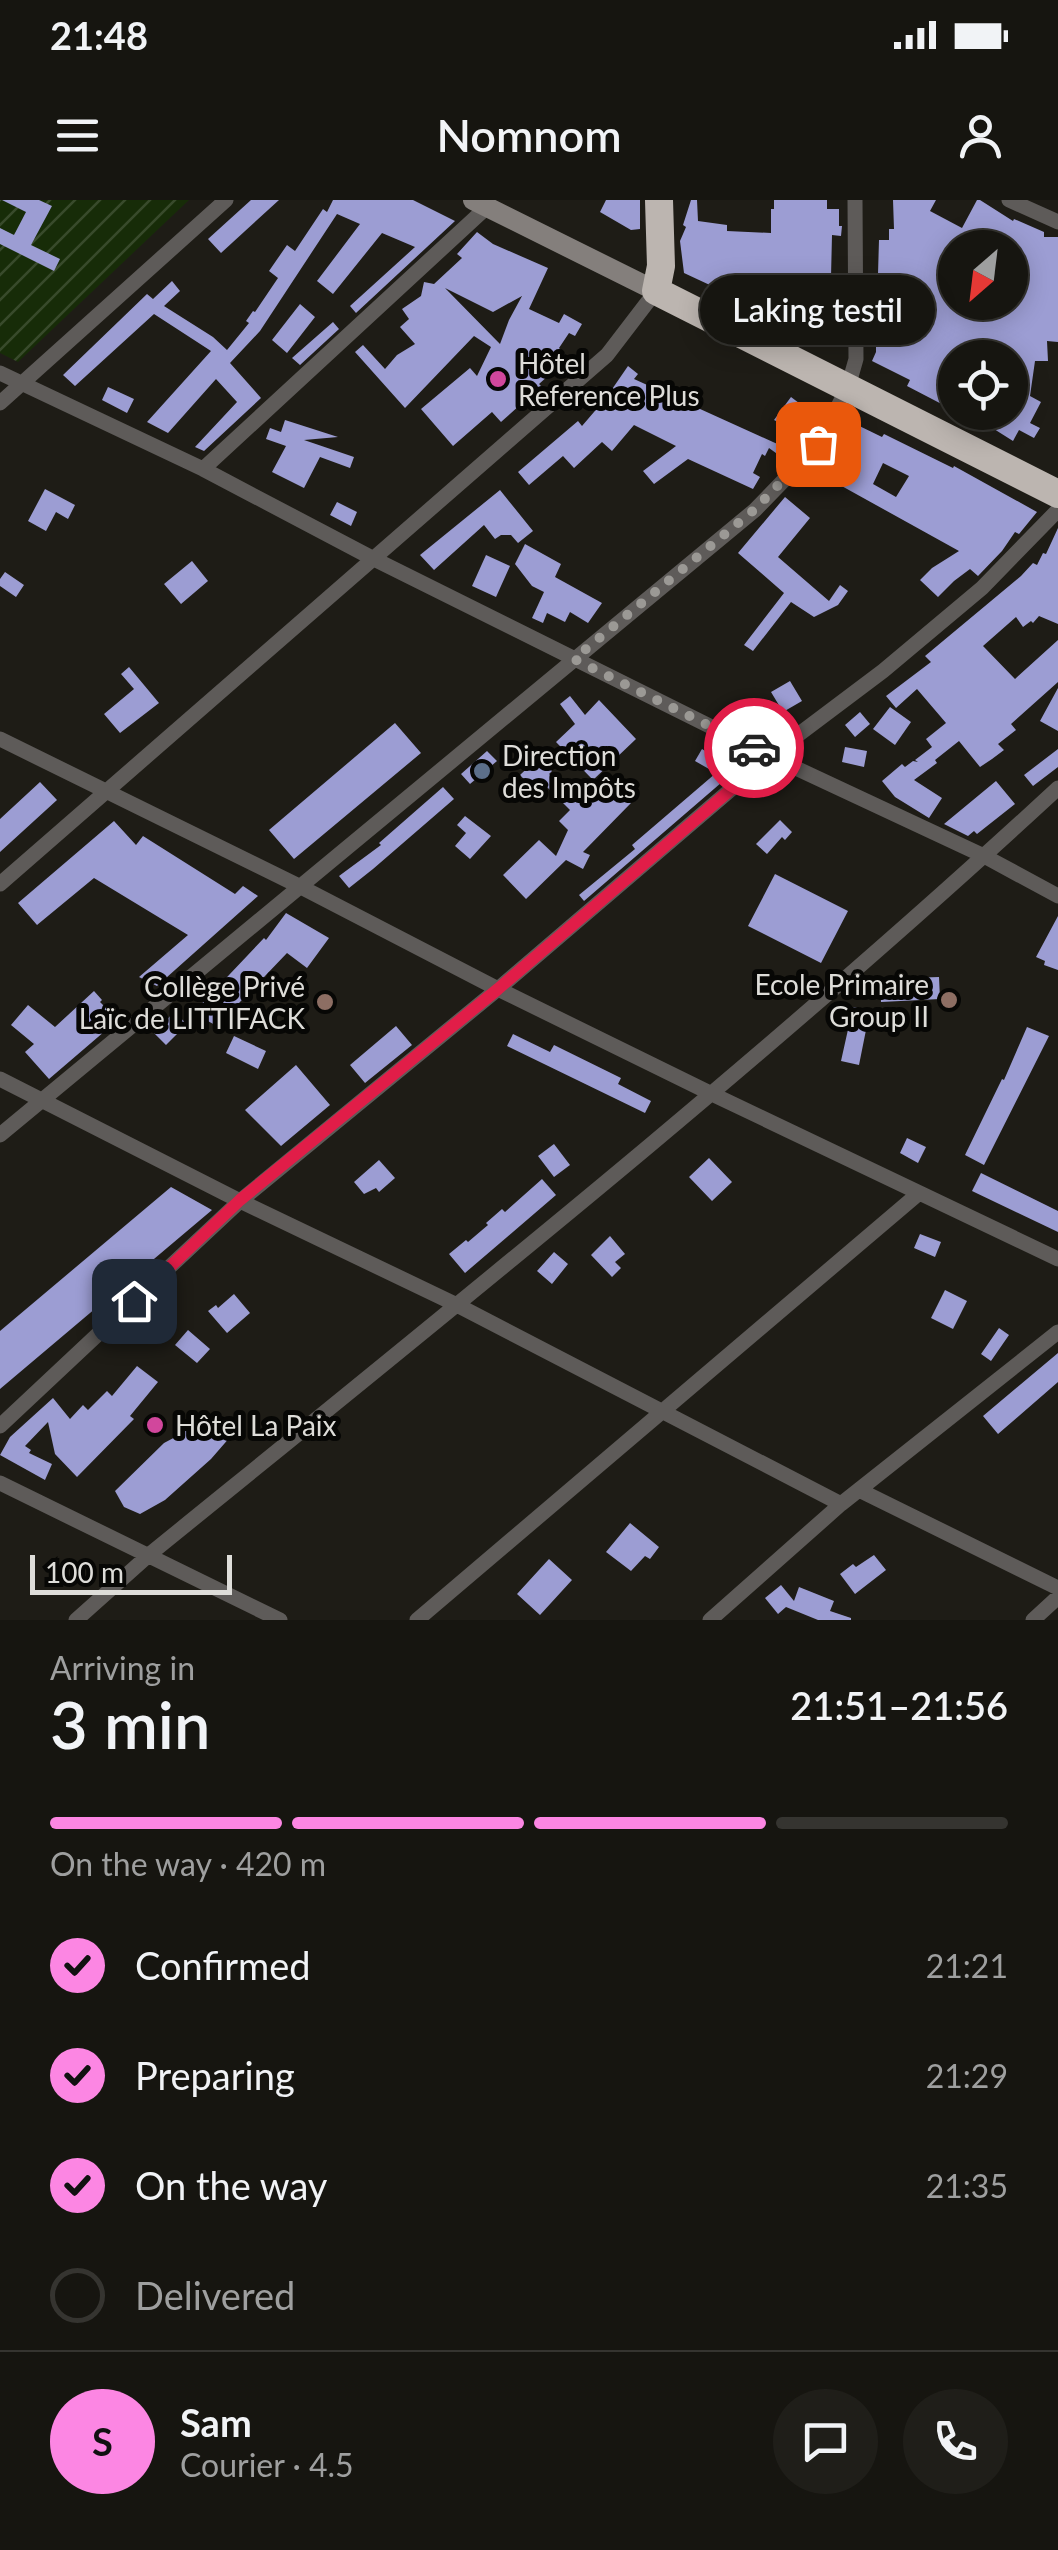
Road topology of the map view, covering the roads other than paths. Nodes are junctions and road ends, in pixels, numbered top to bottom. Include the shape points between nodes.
1 (226, 200) edge
2 (659, 200) edge
3 (855, 200) edge
4 (1009, 200) edge
5 (480, 203) edge
6 (1058, 222) edge
7 (656, 290) junction
8 (0, 374) edge
9 (21, 385) junction
10 (848, 388) junction
11 (0, 403) edge
12 (203, 469) junction
13 (1058, 494) edge
14 (1058, 510) edge
15 (372, 558) junction
16 (574, 659) junction
17 (0, 740) edge
18 (770, 756) junction
19 (1058, 788) edge
20 (106, 792) junction
21 (984, 856) junction
22 (0, 884) edge
23 (301, 887) junction
24 (1058, 896) edge
25 (498, 989) junction
26 (0, 1079) edge
27 (712, 1094) junction
28 (42, 1100) junction
29 (0, 1135) edge
30 (918, 1194) junction
31 (240, 1200) junction
32 (1058, 1259) edge
33 (457, 1305) junction
34 (1058, 1332) edge
35 (662, 1412) junction
36 (0, 1426) edge
37 (0, 1483) edge
38 (859, 1490) junction
39 (841, 1504) junction
40 (150, 1554) junction
41 (1058, 1588) edge
42 (1058, 1597) edge
43 (76, 1620) edge
44 (280, 1620) edge
45 (417, 1620) edge
46 (710, 1620) edge
47 (1033, 1620) edge

1 - 9 street
2 - 7 highway
3 - 10 street via 856,359
4 - 6 street
5 - 7 street
5 - 12 street
7 - 10 highway
7 - 15 street via 607,355
8 - 9 street
9 - 11 street
9 - 12 street
10 - 13 highway
10 - 16 street via 818,444 754,510
12 - 15 street
14 - 18 street via 982,588
15 - 16 street
15 - 20 street
16 - 18 street
16 - 23 street
17 - 20 street
18 - 21 street
18 - 25 street
19 - 21 street
20 - 22 street
20 - 23 street
21 - 24 street
21 - 27 street
23 - 25 street
23 - 28 street
25 - 27 street
25 - 31 street
26 - 28 street
27 - 30 street
27 - 33 street
28 - 29 street
28 - 31 street
30 - 32 street
30 - 35 street
31 - 33 street
31 - 36 street
33 - 35 street
33 - 40 street
34 - 38 street
35 - 39 street
35 - 45 street
37 - 40 street
38 - 39 street
38 - 41 street
39 - 46 street
40 - 43 street
40 - 44 street
42 - 47 street

